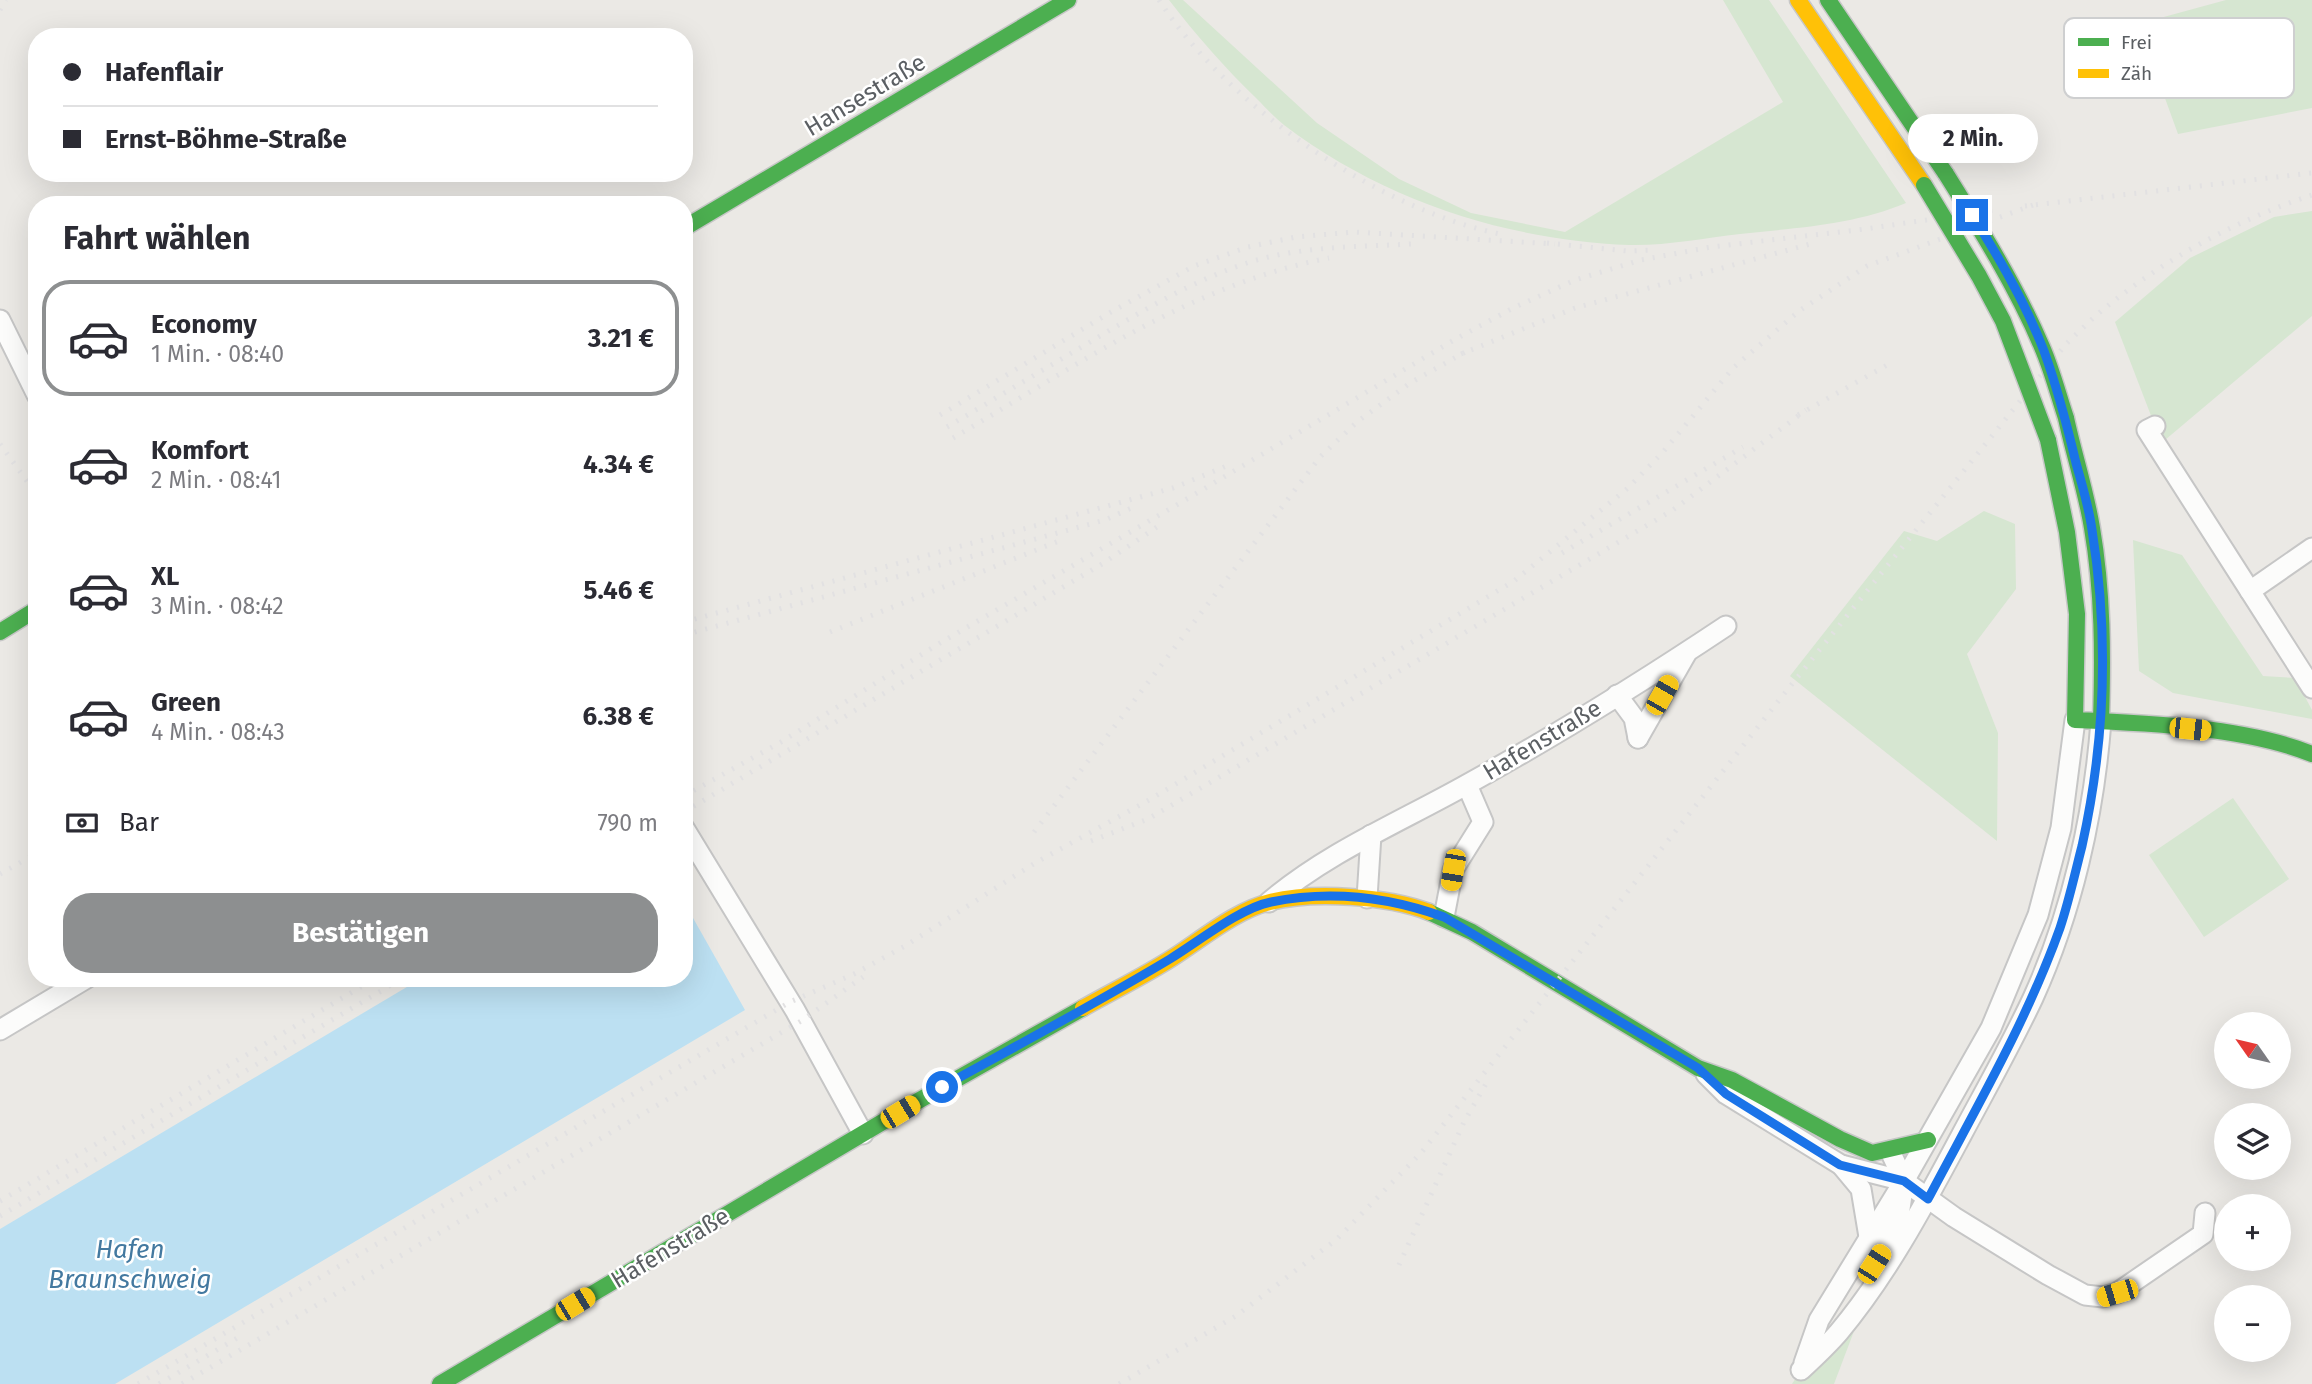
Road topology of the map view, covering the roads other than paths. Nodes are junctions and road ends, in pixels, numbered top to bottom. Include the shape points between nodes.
1 (1068, 0) edge
2 (1798, 0) edge
3 (1828, 0) edge
4 (693, 223) edge
5 (0, 320) edge
6 (28, 377) edge
7 (2155, 426) dead end
8 (2312, 548) edge
9 (2250, 591) junction
10 (28, 615) edge
11 (1726, 626) dead end
12 (0, 632) edge
13 (1687, 651) junction
14 (2312, 688) edge
15 (1616, 695) junction
16 (2075, 720) junction
17 (2101, 721) junction
18 (2312, 754) edge
19 (1467, 785) junction
20 (1371, 835) junction
21 (693, 843) edge
22 (1367, 898) junction
23 (1269, 902) junction
24 (1444, 917) junction
25 (72, 987) edge
26 (0, 1030) edge
27 (1698, 1068) junction
28 (863, 1134) junction
29 (1928, 1140) junction
30 (1889, 1151) junction
31 (1840, 1165) junction
32 (1904, 1181) junction
33 (1928, 1199) junction
34 (2205, 1213) dead end
35 (1869, 1237) junction
36 (1797, 1377) edge
37 (440, 1384) edge

1 - 4 street, Hansestraße
2 - 16 street, bridge via 1924,185 2003,321 2048,440 2067,531 2077,614
3 - 17 street, bridge via 1985,235 2043,350 2066,418 2092,527 2103,666
5 - 6 street
7 - 9 street via 2147,430
8 - 9 street
9 - 14 street
10 - 12 street
11 - 13 street, Hafenstraße
13 - 15 street, Hafenstraße
13 - 15 street, Hafenstraße via 1638,738 1634,718
15 - 19 street, Hafenstraße
16 - 17 street
16 - 29 street via 2061,828 2038,915 1992,1028
17 - 18 street via 2262,738
17 - 33 street via 2089,813 2061,925 2028,1008
19 - 20 street, Hafenstraße
19 - 24 street, Hafenstraße via 1483,822 1453,870
20 - 22 street
20 - 23 street, Hafenstraße via 1296,880
21 - 28 street via 795,1010
22 - 23 street, Hafenstraße via 1325,896
22 - 24 street, Hafenstraße
23 - 28 street, Hafenstraße via 1231,919 1170,959
24 - 27 street, Hafenstraße
25 - 26 street
27 - 30 street, Hafenstraße via 1732,1080 1866,1151
27 - 31 street, Hafenstraße via 1726,1094
28 - 37 street, Hafenstraße
29 - 30 street, Hafenstraße
29 - 32 street
30 - 32 street
31 - 32 street, Hafenstraße
31 - 35 street, Hafenstraße via 1861,1189
32 - 33 street
32 - 35 street
32 - 36 street via 1894,1233
33 - 34 street via 2048,1275 2094,1297 2117,1293 2203,1234
33 - 36 street via 1868,1294
35 - 36 street via 1819,1320

